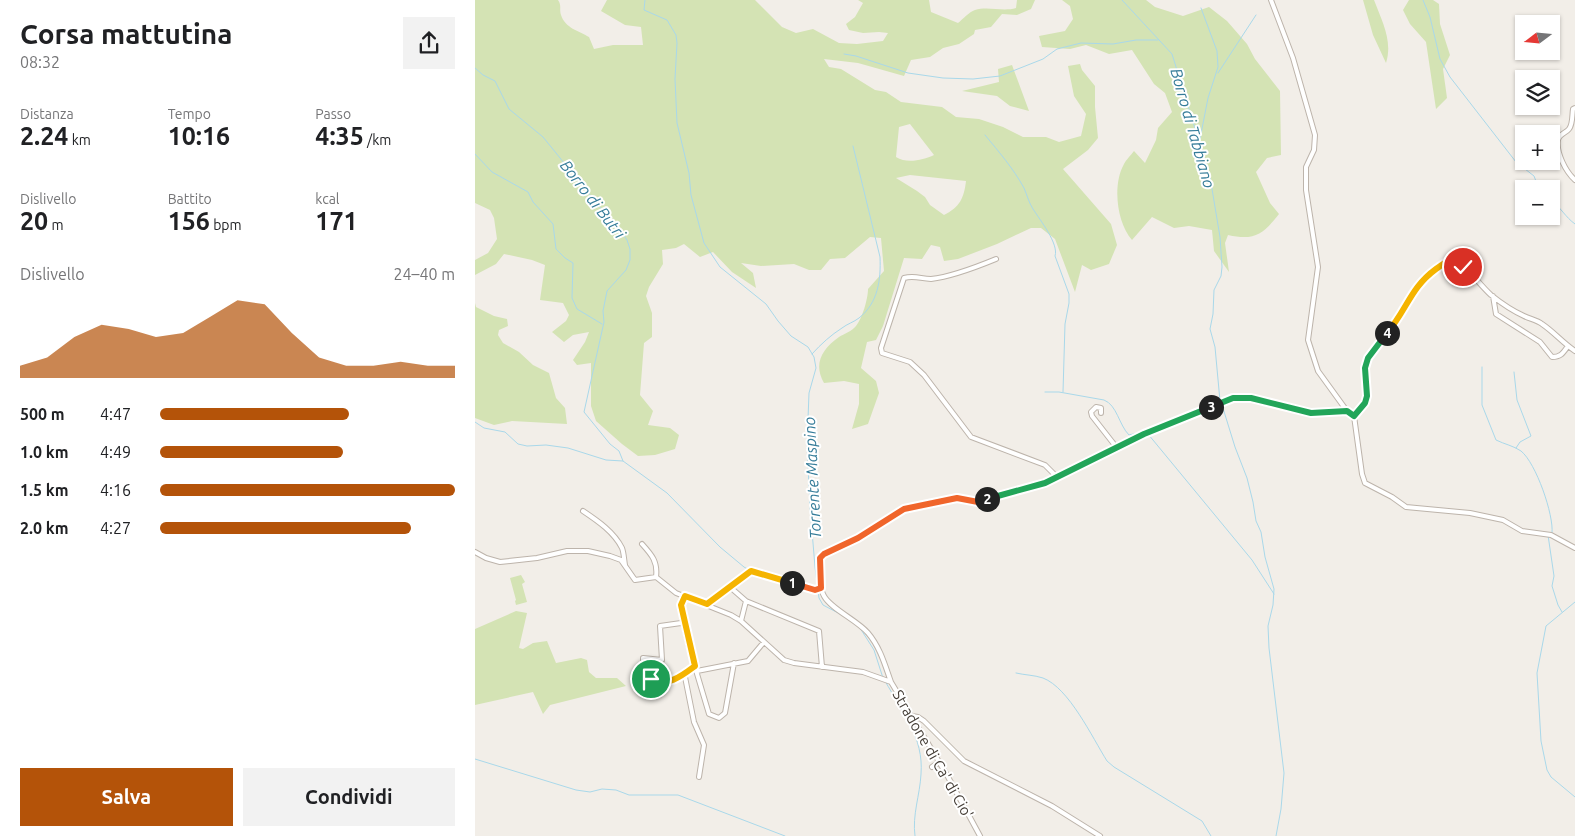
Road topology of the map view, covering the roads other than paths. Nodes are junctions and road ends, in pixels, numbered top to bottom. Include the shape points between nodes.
1 (1271, 0) edge
2 (1575, 108) edge
3 (1575, 180) edge
4 (996, 259) dead end
5 (1493, 296) junction
6 (1567, 346) junction
7 (1575, 351) edge
8 (1347, 411) junction
9 (1101, 413) dead end
10 (1354, 416) junction
11 (1117, 448) junction
12 (1057, 477) junction
13 (583, 511) dead end
14 (642, 544) dead end
15 (1575, 548) edge
16 (475, 552) edge
17 (625, 565) junction
18 (656, 577) junction
19 (730, 587) junction
20 (821, 588) junction
21 (685, 596) junction
22 (747, 602) junction
23 (707, 604) junction
24 (683, 620) junction
25 (741, 621) junction
26 (764, 642) junction
27 (734, 663) junction
28 (695, 666) junction
29 (822, 667) junction
30 (697, 670) junction
31 (685, 675) junction
32 (891, 682) junction
33 (912, 716) junction
34 (939, 762) junction
35 (931, 767) dead end
36 (699, 777) dead end
37 (980, 836) edge
38 (1100, 836) edge

1 - 8 street via 1293,58 1315,135 1314,150 1306,167 1306,190 1318,267 1308,340 1319,371
2 - 3 street via 1569,130 1558,141 1561,157
4 - 12 street via 930,279 904,278 882,352 910,362 924,375 971,437 1045,465
5 - 6 street via 1522,315 1540,322
5 - 6 street via 1496,314 1540,342 1552,357 1562,354
5 - 10 street via 1457,259 1446,261 1423,279 1368,358 1365,368 1367,396
6 - 7 street
8 - 10 street
8 - 11 street via 1311,413 1251,398 1233,398
9 - 11 street via 1101,408 1096,407 1091,412
10 - 15 street via 1365,482 1406,507 1470,513 1503,520 1522,531 1551,535
11 - 12 street
12 - 20 street via 1019,492 978,502 957,498 904,509 858,538 824,554 820,558
13 - 17 street via 613,535 623,550
14 - 18 street via 653,555
16 - 17 street via 500,562 567,551 588,551 621,560
17 - 18 street via 635,580
18 - 21 street, Stradone di Ca' di Cio'
19 - 20 street via 751,571 815,590
19 - 22 street
19 - 23 street
20 - 32 street via 831,604 868,632 877,645
21 - 23 street, Stradone di Ca' di Cio'
21 - 24 street via 681,605
22 - 25 street
22 - 29 street via 819,631
23 - 25 street, Stradone di Ca' di Cio'
24 - 28 street
24 - 31 street via 660,626 662,660 643,660 651,679 657,682
25 - 26 street, Stradone di Ca' di Cio'
26 - 27 street via 748,661
26 - 29 street, Stradone di Ca' di Cio' via 784,660
27 - 30 street
27 - 30 street via 725,713 719,718 709,714
28 - 30 street
28 - 31 street
29 - 32 street, Stradone di Ca' di Cio' via 863,672
31 - 36 street via 694,722 704,745
32 - 33 street, Stradone di Ca' di Cio'
33 - 34 street, Stradone di Ca' di Cio'
33 - 38 street via 918,717 964,761 1052,806
34 - 35 street
34 - 37 street, Stradone di Ca' di Cio'

